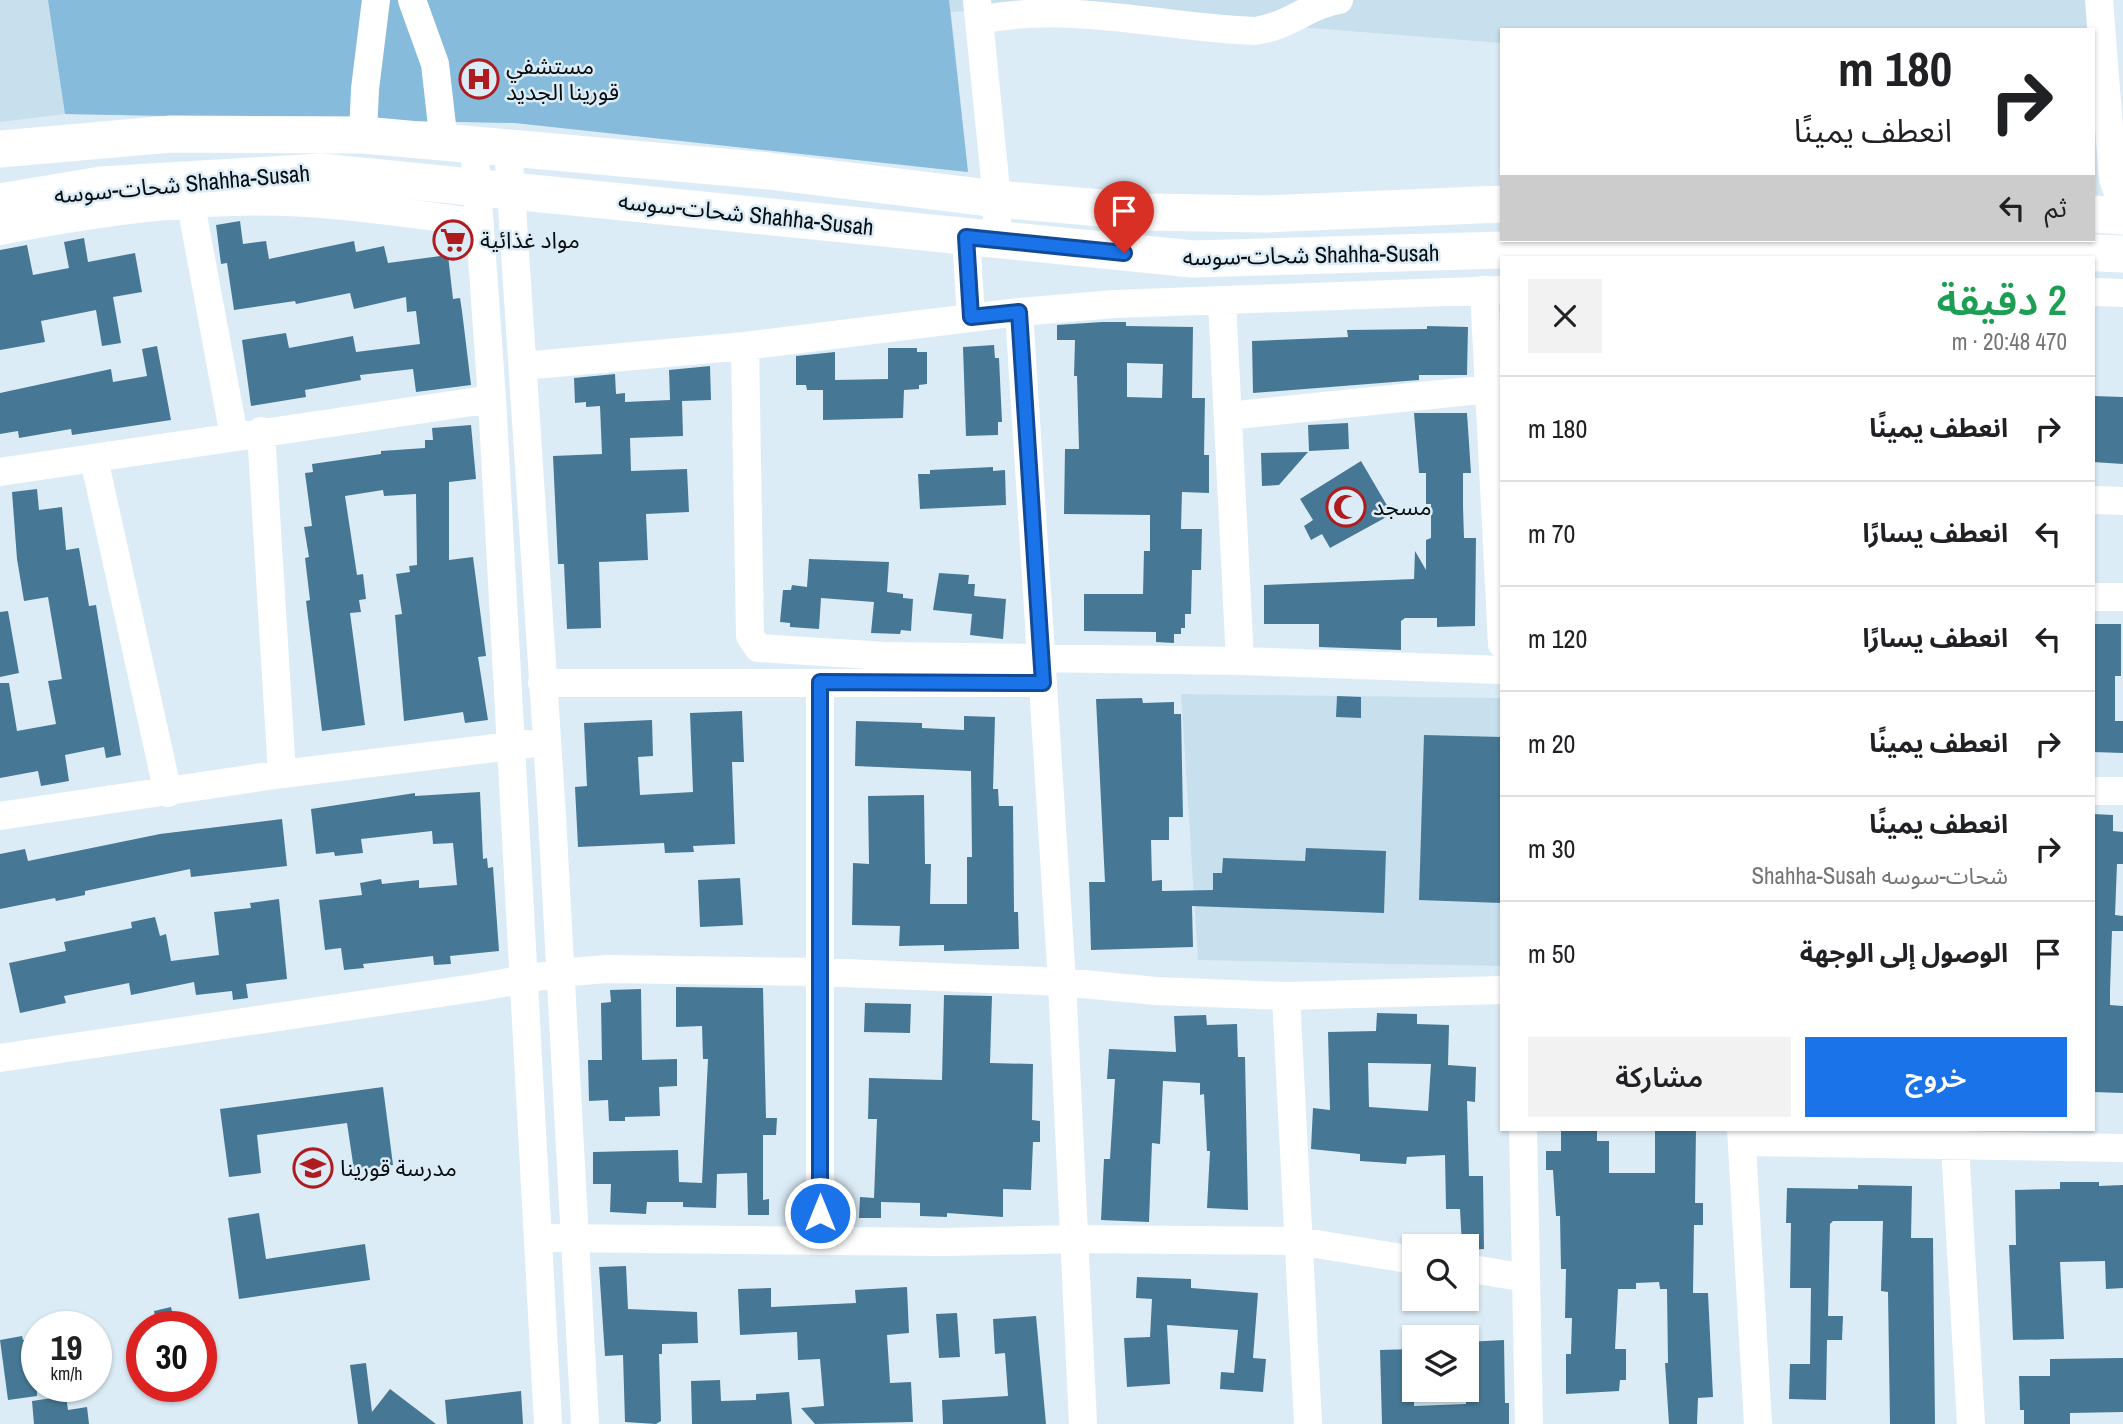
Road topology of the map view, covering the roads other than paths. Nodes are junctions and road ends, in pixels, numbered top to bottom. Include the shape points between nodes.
1 (376, 0) edge
2 (412, 0) edge
3 (1339, 0) edge
4 (2099, 0) edge
5 (988, 9) edge
6 (363, 135) junction
7 (475, 144) junction
8 (0, 149) edge
9 (494, 188) junction
10 (997, 198) junction
11 (0, 202) edge
12 (1500, 204) edge
13 (191, 205) junction
14 (2123, 206) edge
15 (2095, 214) edge
16 (2123, 216) edge
17 (480, 223) junction
18 (0, 231) edge
19 (982, 239) junction
20 (1691, 250) edge
21 (2123, 254) edge
22 (1493, 290) edge
23 (2095, 292) edge
24 (2123, 293) edge
25 (1222, 301) junction
26 (1019, 312) junction
27 (971, 317) junction
28 (745, 346) junction
29 (523, 366) junction
30 (1489, 389) junction
31 (492, 399) junction
32 (1228, 416) junction
33 (247, 434) junction
34 (94, 459) junction
35 (0, 472) edge
36 (2095, 500) edge
37 (2123, 501) edge
38 (2095, 597) edge
39 (2123, 597) edge
40 (1500, 605) edge
41 (1240, 661) junction
42 (1042, 670) junction
43 (1500, 670) edge
44 (820, 682) junction
45 (542, 683) junction
46 (545, 743) junction
47 (510, 745) junction
48 (282, 774) junction
49 (2095, 791) edge
50 (2123, 792) edge
51 (167, 793) junction
52 (0, 816) edge
53 (820, 972) junction
54 (559, 973) junction
55 (525, 979) junction
56 (1062, 982) junction
57 (1500, 990) edge
58 (1286, 996) junction
59 (0, 1058) edge
60 (1523, 1131) edge
61 (1741, 1135) edge
62 (1955, 1137) edge
63 (2123, 1148) edge
64 (538, 1238) junction
65 (572, 1238) junction
66 (1076, 1239) junction
67 (820, 1240) junction
68 (1298, 1241) junction
69 (1402, 1258) edge
70 (1479, 1270) edge
71 (1526, 1278) junction
72 (548, 1424) edge
73 (585, 1424) edge
74 (1083, 1424) edge
75 (1308, 1424) edge
76 (1529, 1424) edge
77 (1758, 1424) edge
78 (1971, 1424) edge

1 - 6 street
2 - 7 street via 435,64 442,103
3 - 5 street via 1319,5 1286,24 1255,30 1065,11
4 - 14 street via 2113,179
5 - 10 street
6 - 7 main road, شحات-سوسه Shahha-Susah
6 - 8 main road, شحات-سوسه Shahha-Susah via 171,134
7 - 9 street
7 - 10 main road, شحات-سوسه Shahha-Susah
9 - 11 main road, شحات-سوسه Shahha-Susah via 309,173 101,186
9 - 17 street
9 - 19 main road, شحات-سوسه Shahha-Susah
9 - 29 street
10 - 12 main road, شحات-سوسه Shahha-Susah via 1147,212 1264,214
10 - 19 street
13 - 17 street via 320,203
13 - 18 street
13 - 33 street
15 - 16 main road
17 - 31 street
19 - 20 main road, شحات-سوسه Shahha-Susah via 1149,256 1242,259
19 - 27 street
20 - 21 main road, شحات-سوسه Shahha-Susah via 1829,242
22 - 25 street
22 - 30 street
23 - 24 street
25 - 26 street
25 - 32 street
26 - 27 street
26 - 42 street
27 - 28 street
28 - 29 street
28 - 42 street via 753,645 782,652
29 - 45 street
30 - 32 street
30 - 40 street
31 - 33 street
31 - 47 street
32 - 41 street
33 - 34 street
33 - 48 street
34 - 35 street
34 - 51 street
36 - 37 street
38 - 39 street
41 - 42 street
41 - 43 street
42 - 44 street
42 - 56 street
44 - 45 street
44 - 53 street
45 - 46 street
46 - 47 street
46 - 54 street
47 - 48 street
47 - 55 street
48 - 51 street
49 - 50 street
51 - 52 street
53 - 54 street via 606,969
53 - 56 street
53 - 67 street
54 - 55 street
54 - 65 street
55 - 59 street
55 - 64 street
56 - 58 street
56 - 66 street
57 - 58 street
58 - 68 street
60 - 71 street
61 - 62 street
61 - 77 street
62 - 63 street
62 - 78 street
64 - 65 street
64 - 72 street
65 - 67 street
65 - 73 street
66 - 67 street
66 - 68 street
66 - 74 street
68 - 69 street
68 - 75 street
70 - 71 street
71 - 76 street

